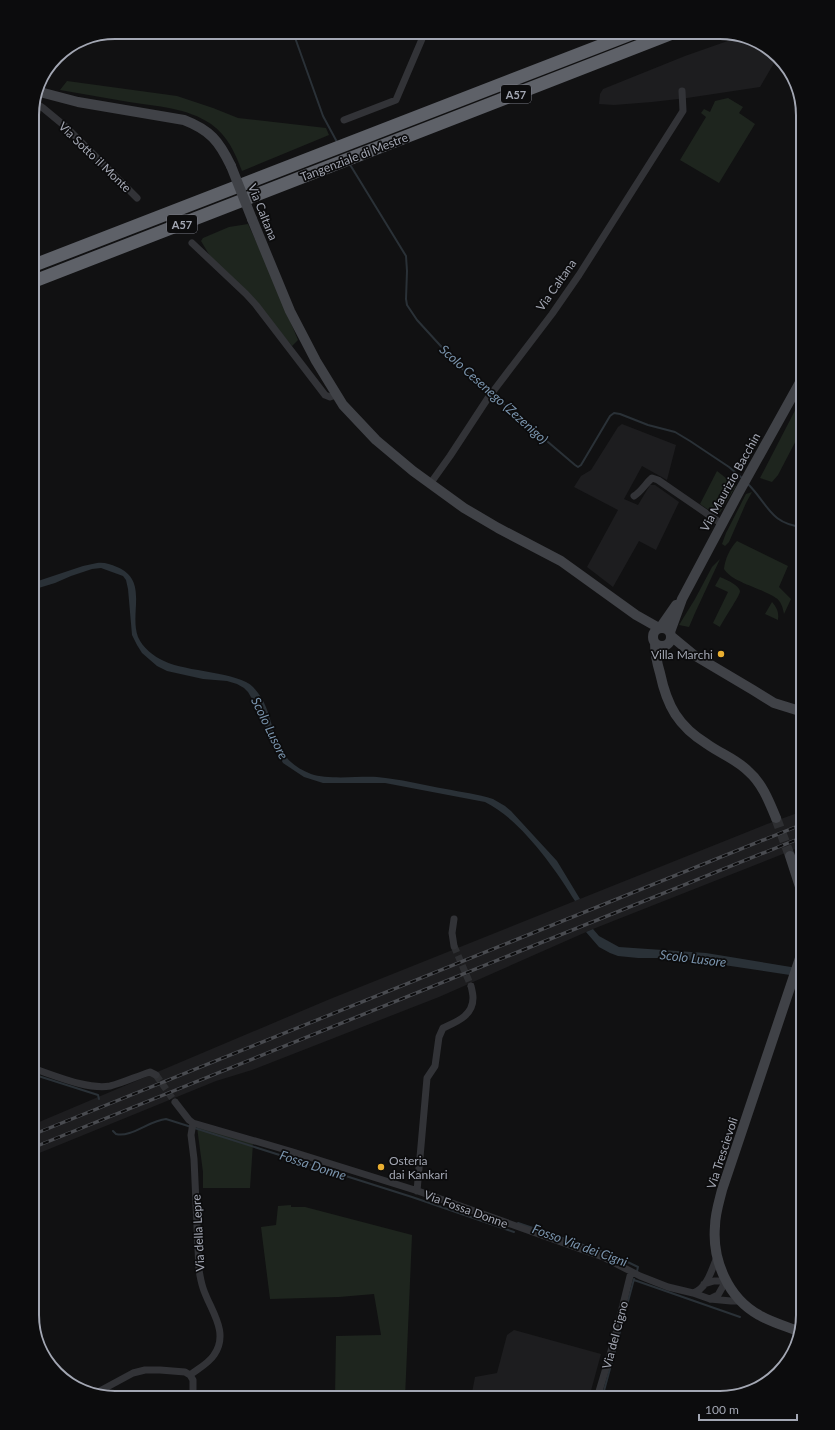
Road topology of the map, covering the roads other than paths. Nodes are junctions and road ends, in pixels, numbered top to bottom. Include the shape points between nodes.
1 (422, 39) edge
2 (618, 39) edge
3 (657, 39) edge
4 (42, 93) edge
5 (683, 97) dead end
6 (39, 106) edge
7 (344, 120) dead end
8 (137, 198) dead end
9 (192, 243) dead end
10 (39, 263) edge
11 (39, 279) edge
12 (796, 390) edge
13 (336, 395) junction
14 (430, 484) junction
15 (634, 496) dead end
16 (722, 524) junction
17 (682, 599) junction
18 (657, 634) junction
19 (668, 640) junction
20 (659, 671) junction
21 (796, 710) edge
22 (776, 818) tunnel mouth
23 (790, 856) tunnel mouth
24 (796, 874) edge
25 (454, 919) dead end
26 (454, 946) tunnel mouth
27 (796, 971) edge
28 (471, 986) tunnel mouth
29 (39, 1070) edge
30 (156, 1075) dead end
31 (175, 1102) tunnel mouth
32 (192, 1124) junction
33 (417, 1191) junction
34 (717, 1256) junction
35 (631, 1272) junction
36 (726, 1281) junction
37 (704, 1284) junction
38 (693, 1292) junction
39 (710, 1299) junction
40 (742, 1301) junction
41 (794, 1329) edge
42 (190, 1375) junction
43 (101, 1390) edge
44 (193, 1391) edge
45 (599, 1391) edge

1 - 7 street via 396,100
2 - 10 highway, Tangenziale di Mestre / A57
3 - 11 highway, Tangenziale di Mestre / A57
4 - 13 main road, Via Caltana, bridge via 78,102 184,120 210,134 231,166 290,311
5 - 14 street, Via Caltana via 683,111 579,275 488,398
6 - 8 street, Via Sotto il Monte via 66,127
9 - 13 street, Via Caltana via 256,305 322,391 330,397
12 - 16 main road, Via Maurizio Bacchin
13 - 14 main road, Via Caltana via 376,440
14 - 18 main road, Via Caltana via 498,528 561,561 636,615
15 - 16 street via 642,491 652,478
16 - 17 main road, Via Maurizio Bacchin
17 - 18 main road, Via Maurizio Bacchin
17 - 19 main road, Via Maurizio Bacchin
18 - 19 main road via 660,646
18 - 19 main road via 666,628
18 - 20 main road via 656,662
19 - 20 main road, Via Maurizio Bacchin
19 - 21 main road via 774,703
20 - 22 main road via 666,697 676,716 699,739 750,772 765,793
23 - 24 main road
25 - 26 street
27 - 34 main road, Via Trescievoli via 722,1190 714,1226
28 - 33 street via 474,999 470,1012 443,1028 439,1037 435,1066 427,1078
29 - 30 street via 85,1084 102,1086 110,1086 150,1072
31 - 32 street
32 - 33 street, Via Fossa Donne
32 - 42 street, Via della Lepre via 199,1270 203,1288 219,1323 220,1334 214,1356
33 - 35 street, Via Fossa Donne via 603,1257
34 - 36 main road, Via Trescievoli
34 - 37 street
35 - 38 street, Via Fossa Donne via 668,1287
35 - 45 street, Via del Cigno
36 - 37 street
36 - 39 street via 718,1295
36 - 40 main road, Via Trescievoli
37 - 38 street
38 - 39 street, Via Fossa Donne
39 - 40 street, Via Fossa Donne
40 - 41 main road, Via Trescievoli via 758,1315
42 - 43 street via 185,1372 145,1370 133,1373
42 - 44 street via 193,1380

